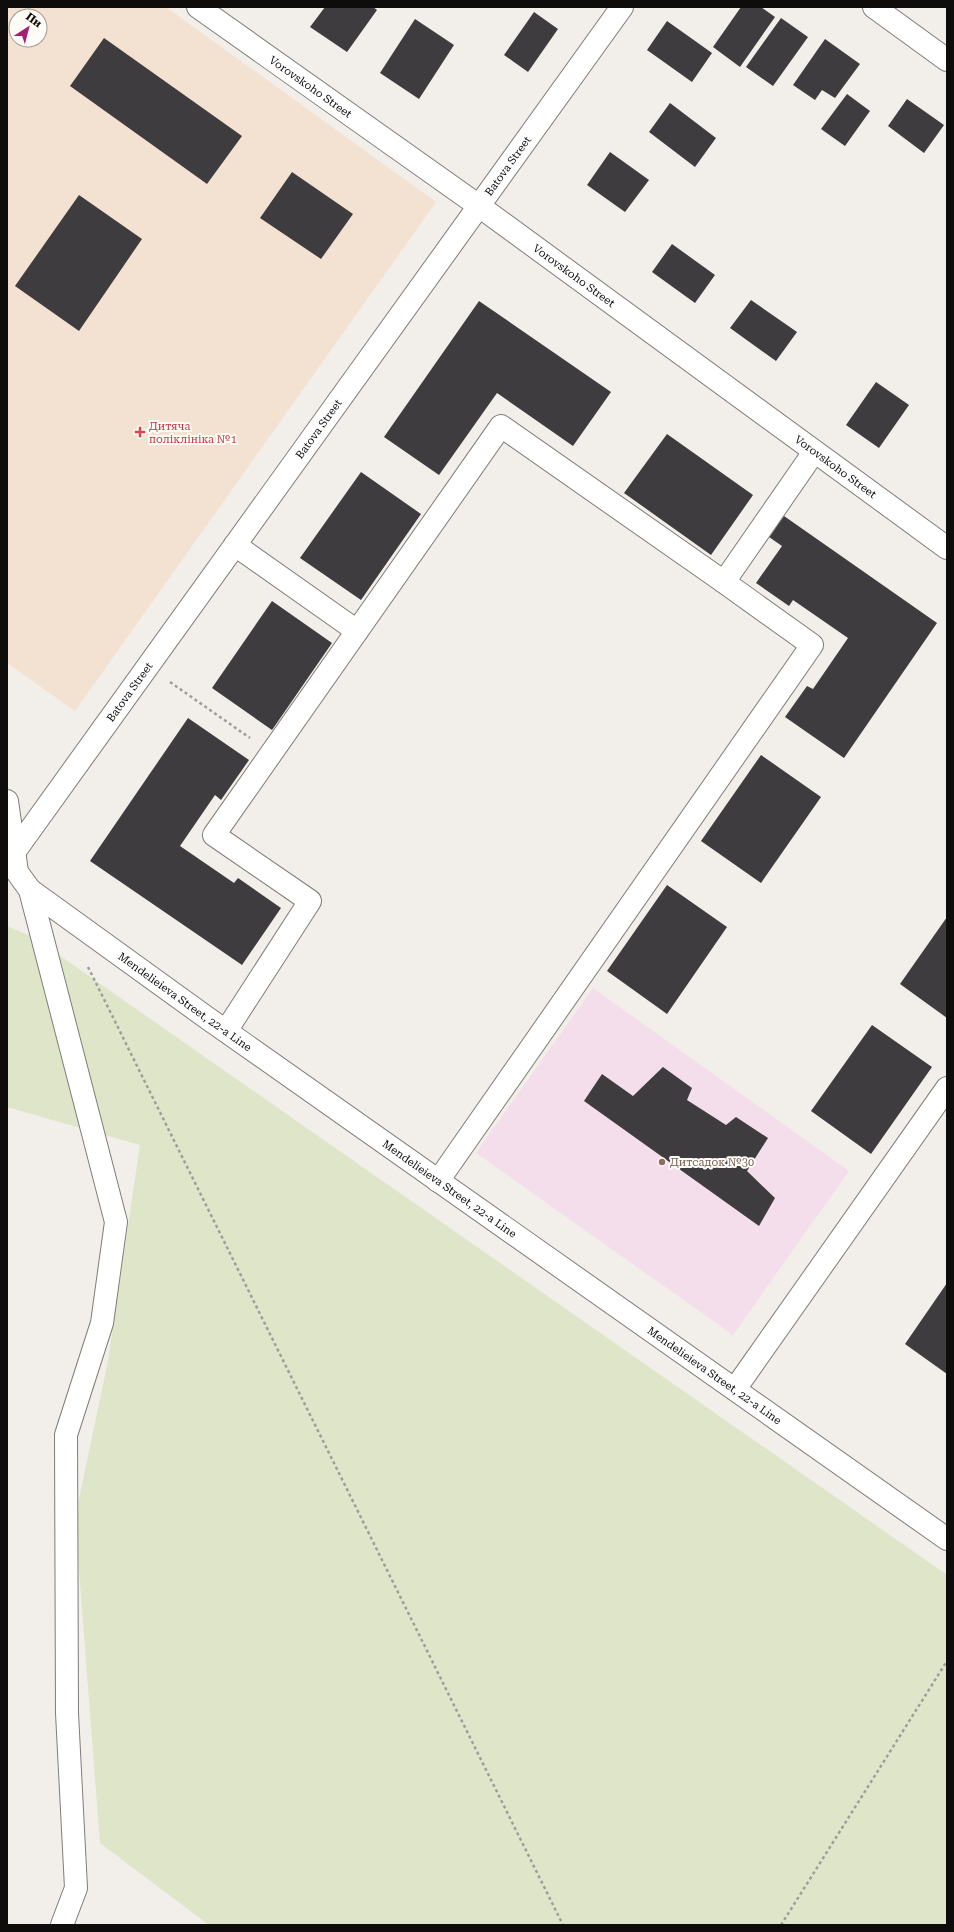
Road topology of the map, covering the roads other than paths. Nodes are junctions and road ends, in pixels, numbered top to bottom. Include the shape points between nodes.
1 (198, 7) edge
2 (622, 7) edge
3 (874, 7) edge
4 (947, 60) edge
5 (479, 206) junction
6 (814, 452) junction
7 (235, 545) junction
8 (947, 548) edge
9 (724, 582) junction
10 (357, 631) junction
11 (7, 801) edge
12 (11, 851) edge
13 (30, 890) junction
14 (226, 1031) junction
15 (947, 1088) edge
16 (438, 1181) junction
17 (735, 1389) junction
18 (947, 1539) edge
19 (62, 1925) edge

1 - 5 street, Vorovskoho Street
2 - 5 street, Batova Street
3 - 4 street
5 - 6 street, Vorovskoho Street
5 - 7 street, Batova Street
6 - 8 street, Vorovskoho Street
6 - 9 street
7 - 10 street
7 - 12 street, Batova Street
9 - 10 street via 501,426
9 - 16 street via 812,646
10 - 14 street via 214,835 310,902
11 - 12 street, Mendelieieva Street, 22-a Line
12 - 13 street, Mendelieieva Street, 22-a Line via 17,872
13 - 14 street, Mendelieieva Street, 22-a Line
13 - 19 street via 116,1222 102,1323 66,1436 67,1713 76,1888
14 - 16 street, Mendelieieva Street, 22-a Line
15 - 17 street
16 - 17 street, Mendelieieva Street, 22-a Line
17 - 18 street, Mendelieieva Street, 22-a Line

